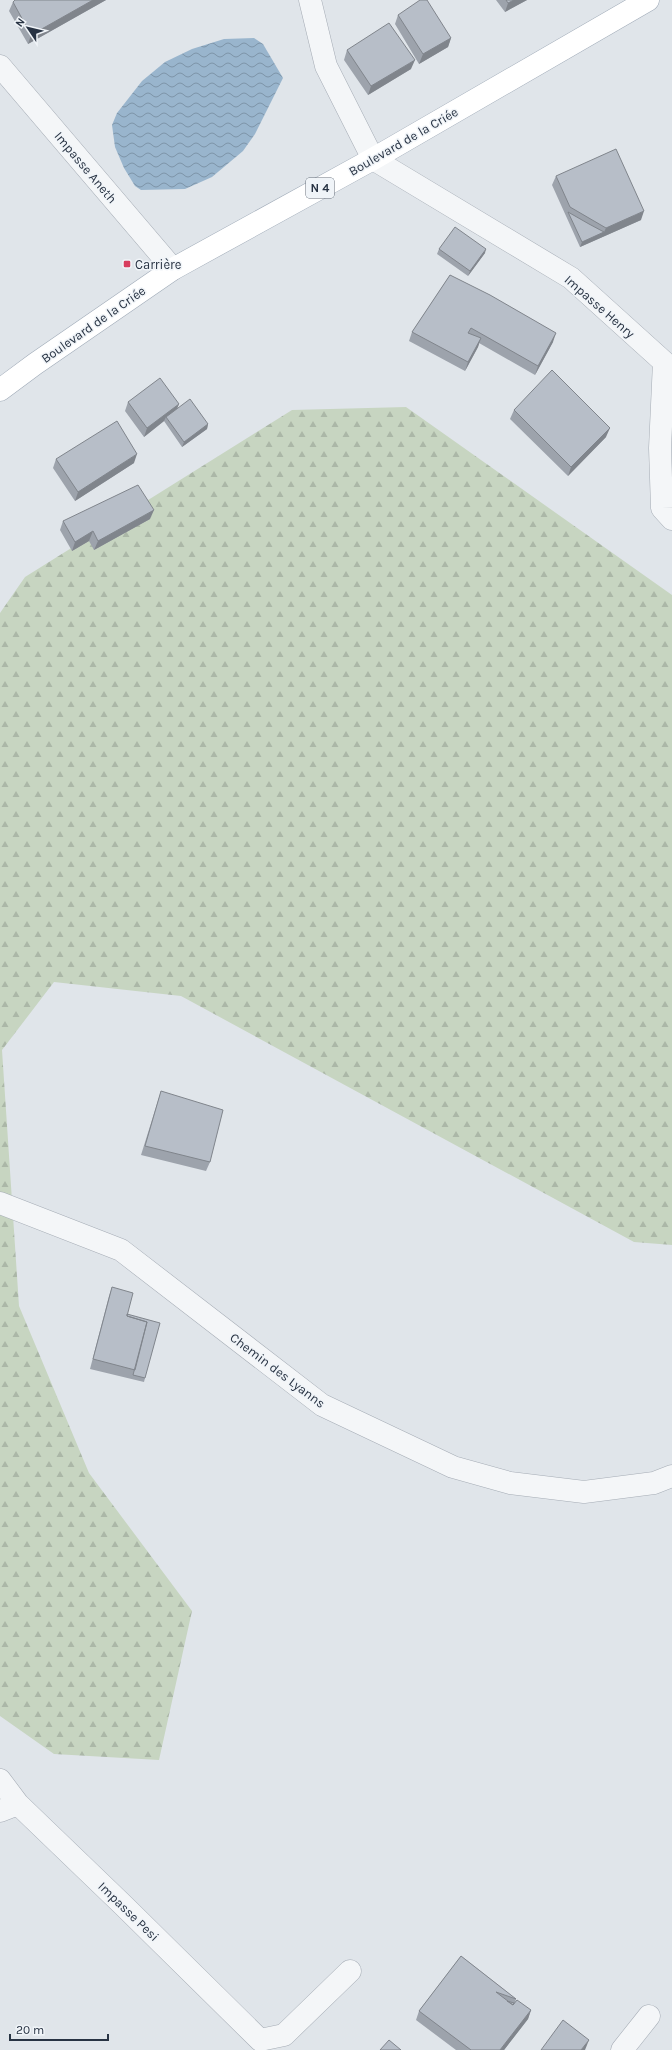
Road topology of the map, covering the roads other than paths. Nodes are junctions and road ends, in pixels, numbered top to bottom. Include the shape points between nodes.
1 (310, 0) edge
2 (648, 0) edge
3 (0, 66) edge
4 (373, 159) junction
5 (173, 269) junction
6 (0, 390) edge
7 (672, 519) edge
8 (0, 1203) edge
9 (672, 1476) edge
10 (0, 1780) edge
11 (9, 1808) edge
12 (350, 1971) dead end
13 (649, 2016) dead end
14 (622, 2050) edge

1 - 4 street via 326,66
2 - 4 main road, Boulevard de la Criée / N 4
3 - 5 street, Impasse Aneth
4 - 5 main road, Boulevard de la Criée / N 4
4 - 7 street, Impasse Henry via 571,278 664,362 660,448 662,508
5 - 6 main road, Boulevard de la Criée / N 4
8 - 9 street, Chemin des Lyanns via 121,1250 322,1406 453,1466 510,1483 584,1492 654,1483
10 - 11 street, Impasse Pesi
11 - 12 street, Impasse Pesi via 123,1905 260,2040 284,2035
13 - 14 street

